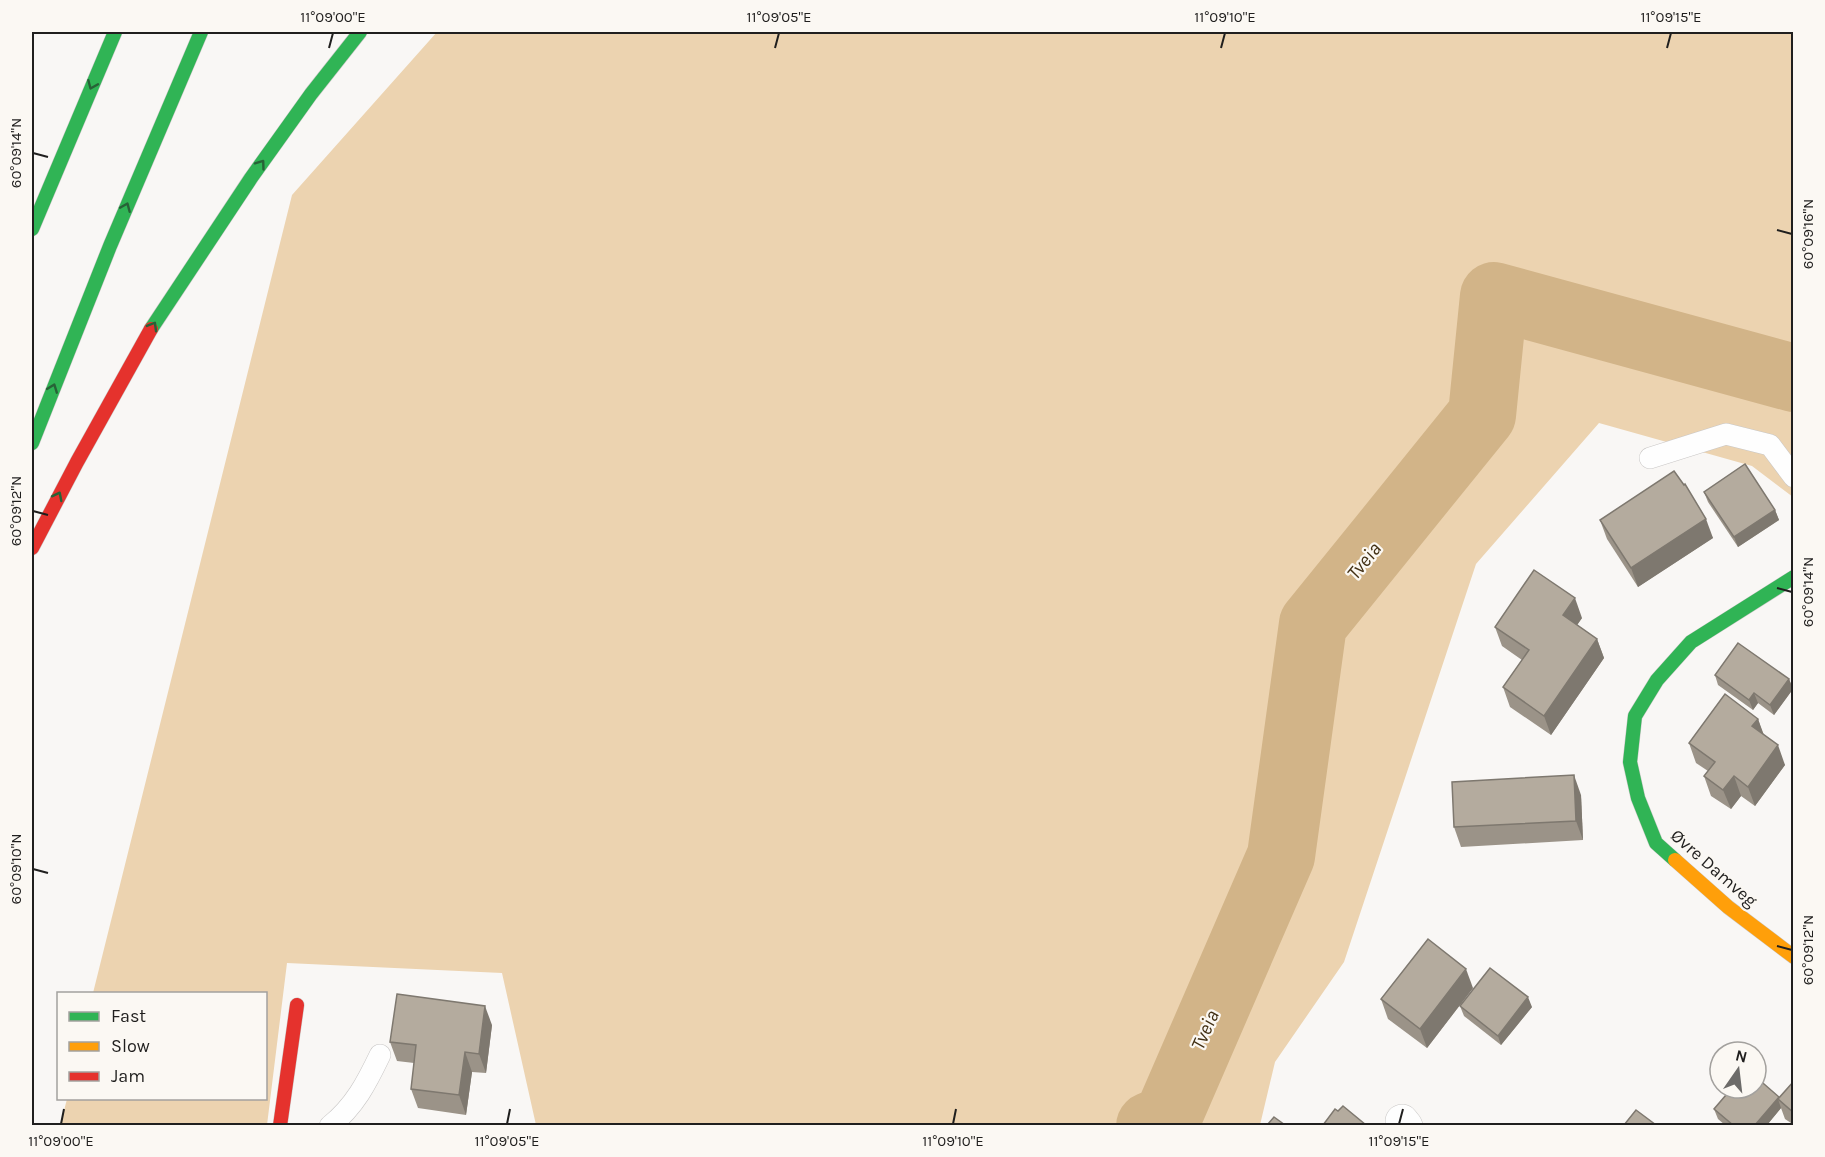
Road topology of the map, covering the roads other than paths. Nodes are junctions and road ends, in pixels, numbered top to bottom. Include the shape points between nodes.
1 (115, 32) edge
2 (201, 32) edge
3 (360, 32) edge
4 (32, 229) edge
5 (32, 443) edge
6 (1650, 458) dead end
7 (1794, 477) edge
8 (32, 548) edge
9 (1794, 577) edge
10 (1794, 957) edge
11 (297, 1005) dead end
12 (380, 1055) dead end
13 (280, 1125) edge
14 (330, 1125) edge

1 -> 4 main road
5 -> 2 main road
8 -> 3 main road via 159,315 311,93
6 - 7 lane via 1726,434 1770,445
9 - 10 main road, Øvre Damveg via 1691,642 1677,657 1635,716 1630,762 1638,798 1656,843 1728,907
11 - 13 main road
12 - 14 lane via 363,1091

